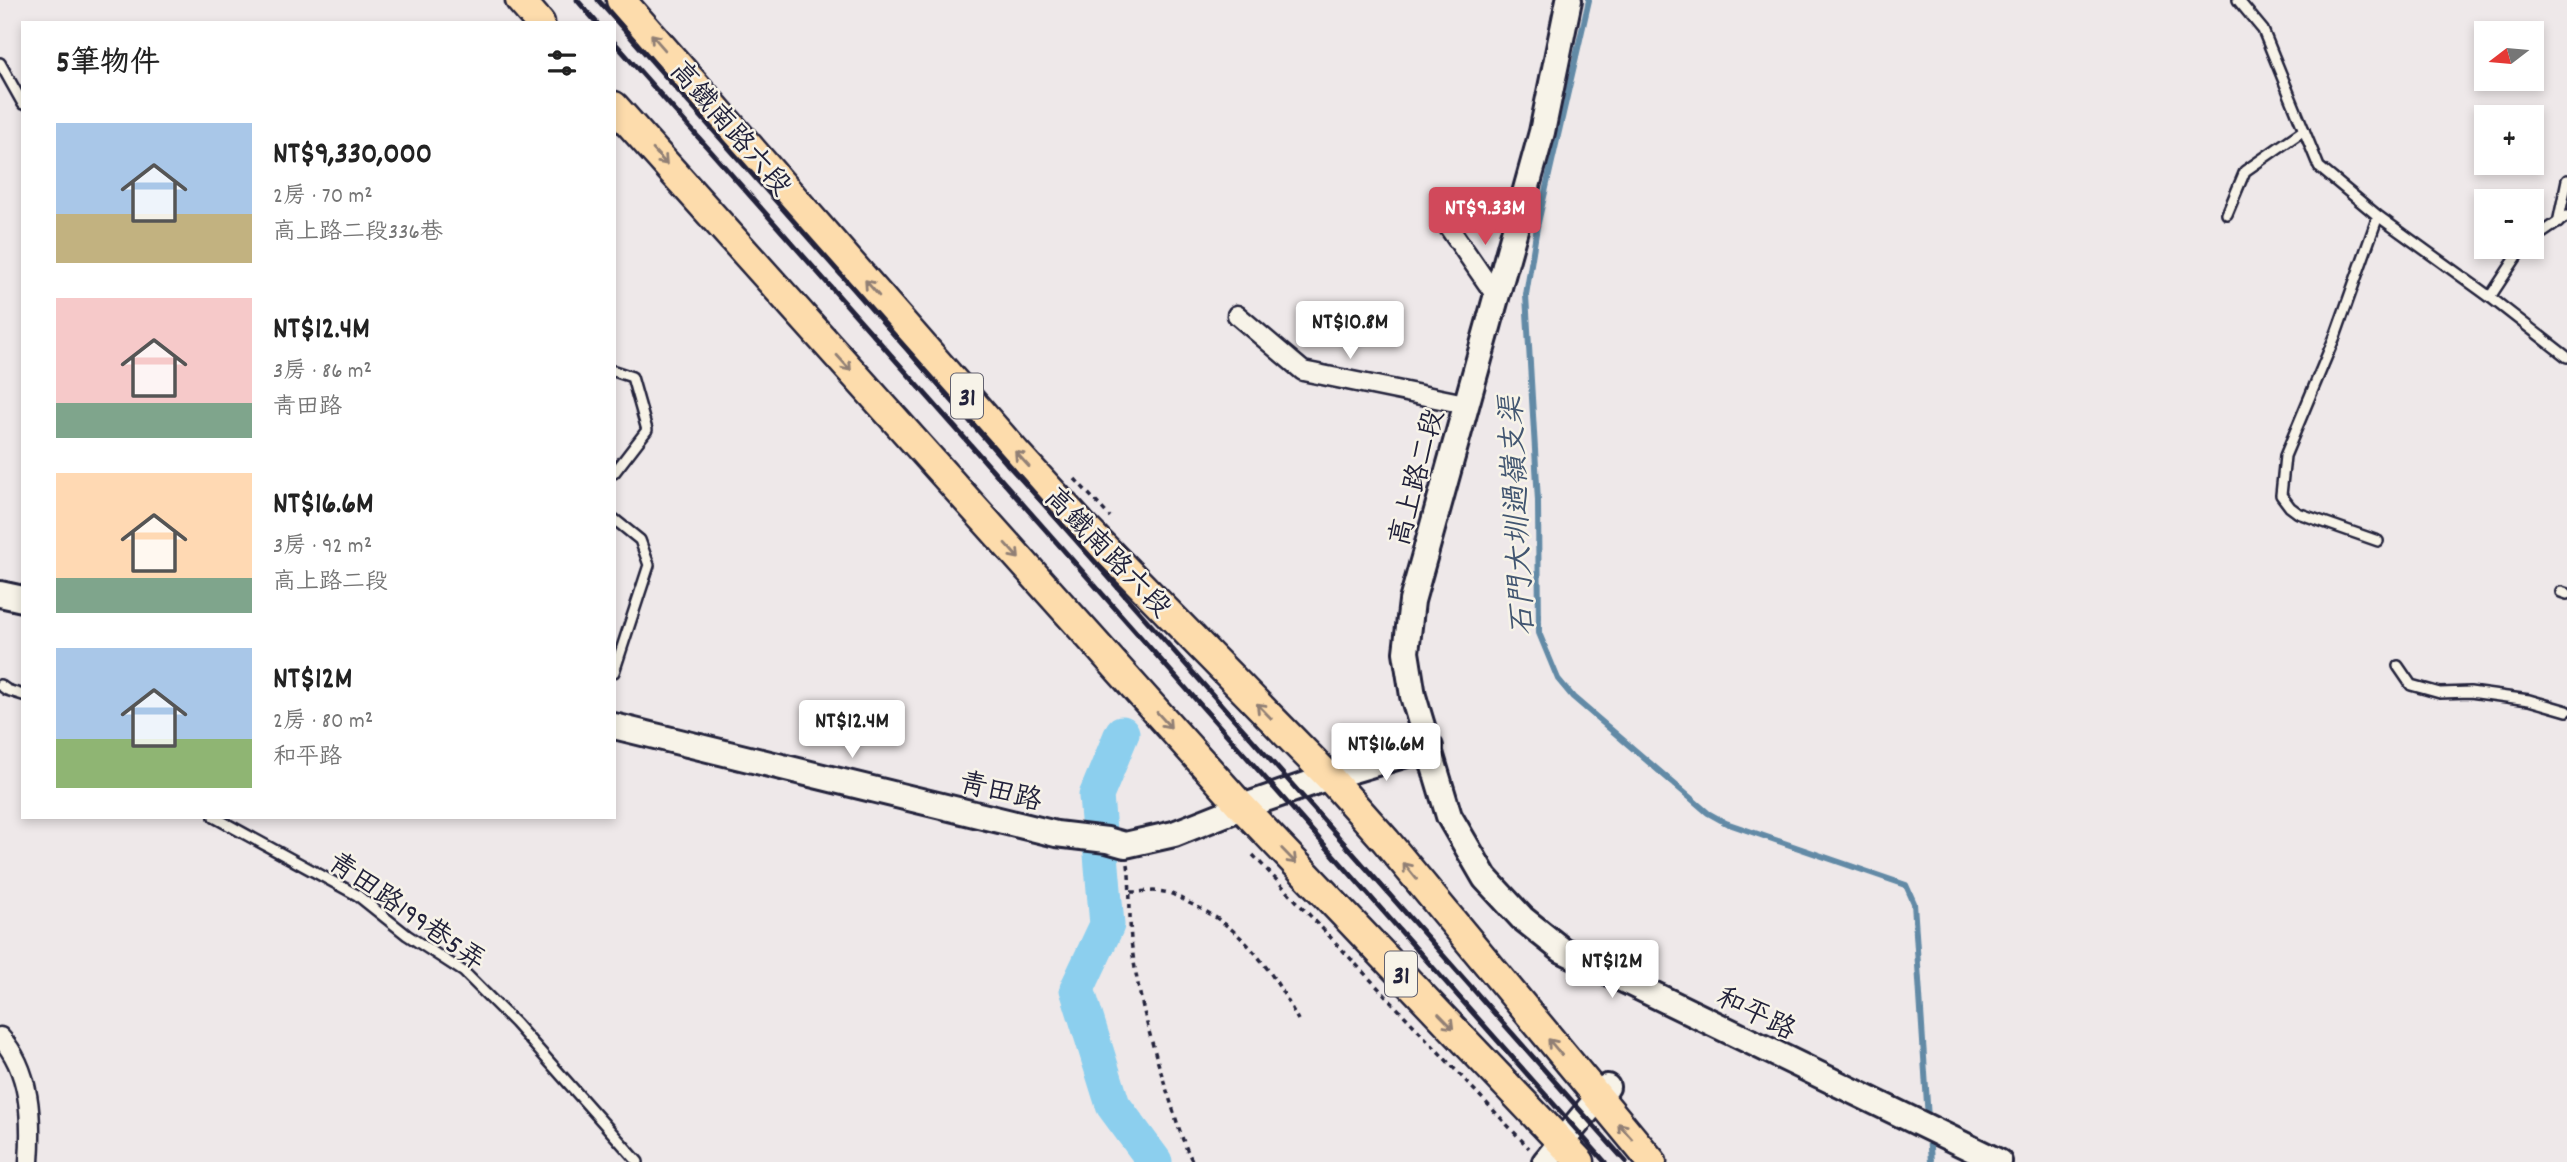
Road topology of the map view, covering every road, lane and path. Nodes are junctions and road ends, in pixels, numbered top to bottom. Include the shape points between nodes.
1 (520, 0) edge
2 (621, 0) edge
3 (1569, 0) edge
4 (2238, 0) edge
5 (538, 21) edge
6 (0, 63) edge
7 (21, 100) edge
8 (616, 108) edge
9 (2304, 130) junction
10 (2567, 180) edge
11 (2227, 214) dead end
12 (2378, 216) junction
13 (2567, 216) edge
14 (1443, 219) dead end
15 (2557, 223) junction
16 (2544, 232) edge
17 (2515, 259) edge
18 (1496, 296) junction
19 (2490, 296) junction
20 (1237, 315) dead end
21 (2565, 352) edge
22 (616, 372) edge
23 (1465, 404) junction
24 (616, 470) edge
25 (616, 521) edge
26 (2378, 541) dead end
27 (0, 594) edge
28 (21, 599) edge
29 (616, 666) edge
30 (2398, 666) dead end
31 (0, 685) edge
32 (21, 694) edge
33 (2567, 711) edge
34 (616, 726) edge
35 (1430, 747) junction
36 (1329, 777) junction
37 (1242, 807) junction
38 (218, 819) edge
39 (1116, 842) junction
40 (1131, 892) junction
41 (1298, 1020) dead end
42 (0, 1037) edge
43 (1602, 1093) junction
44 (1562, 1155) edge
45 (29, 1162) edge
46 (638, 1162) edge
47 (1193, 1162) edge
48 (1652, 1162) edge
49 (1999, 1162) edge

1 - 5 main road
36 -> 2 main road, 高鐵南路六段 / 31 via 1017,454
3 - 18 street, 高上路二段 via 1542,132
4 - 9 lane via 2263,30
6 - 7 lane
8 -> 37 main road, 31
9 - 11 lane via 2245,171
9 - 12 lane via 2319,167
10 - 15 lane
12 - 19 lane
12 - 26 lane via 2285,456 2281,495 2298,513
13 - 15 lane
14 - 18 street
15 - 16 lane
17 - 19 lane
18 - 23 street, 高上路二段
19 - 21 lane
20 - 23 street via 1303,371
22 - 24 lane via 632,377 647,430
23 - 35 street, 高上路二段 via 1412,601 1406,652 1413,696
25 - 29 lane via 640,540 649,565
27 - 28 street
30 - 33 lane via 2411,685 2440,693 2529,700
31 - 32 lane
34 - 39 street, 青田路 via 1056,834
35 - 36 street
35 - 49 street, 和平路 via 1449,816 1485,878 1522,918 1562,950
36 - 37 street, 青田路
43 -> 36 main road, 高鐵南路六段 / 31
37 - 39 street, 青田路 via 1174,834
37 -> 44 main road, 31
38 - 46 lane, 青田路199巷5弄 via 357,895 464,972
39 - 40 path
40 - 41 path via 1164,892 1226,922 1255,950
40 - 47 path via 1131,938 1146,1015
42 - 45 street via 22,1073 32,1125
43 - 44 street
48 -> 43 main road, 31

